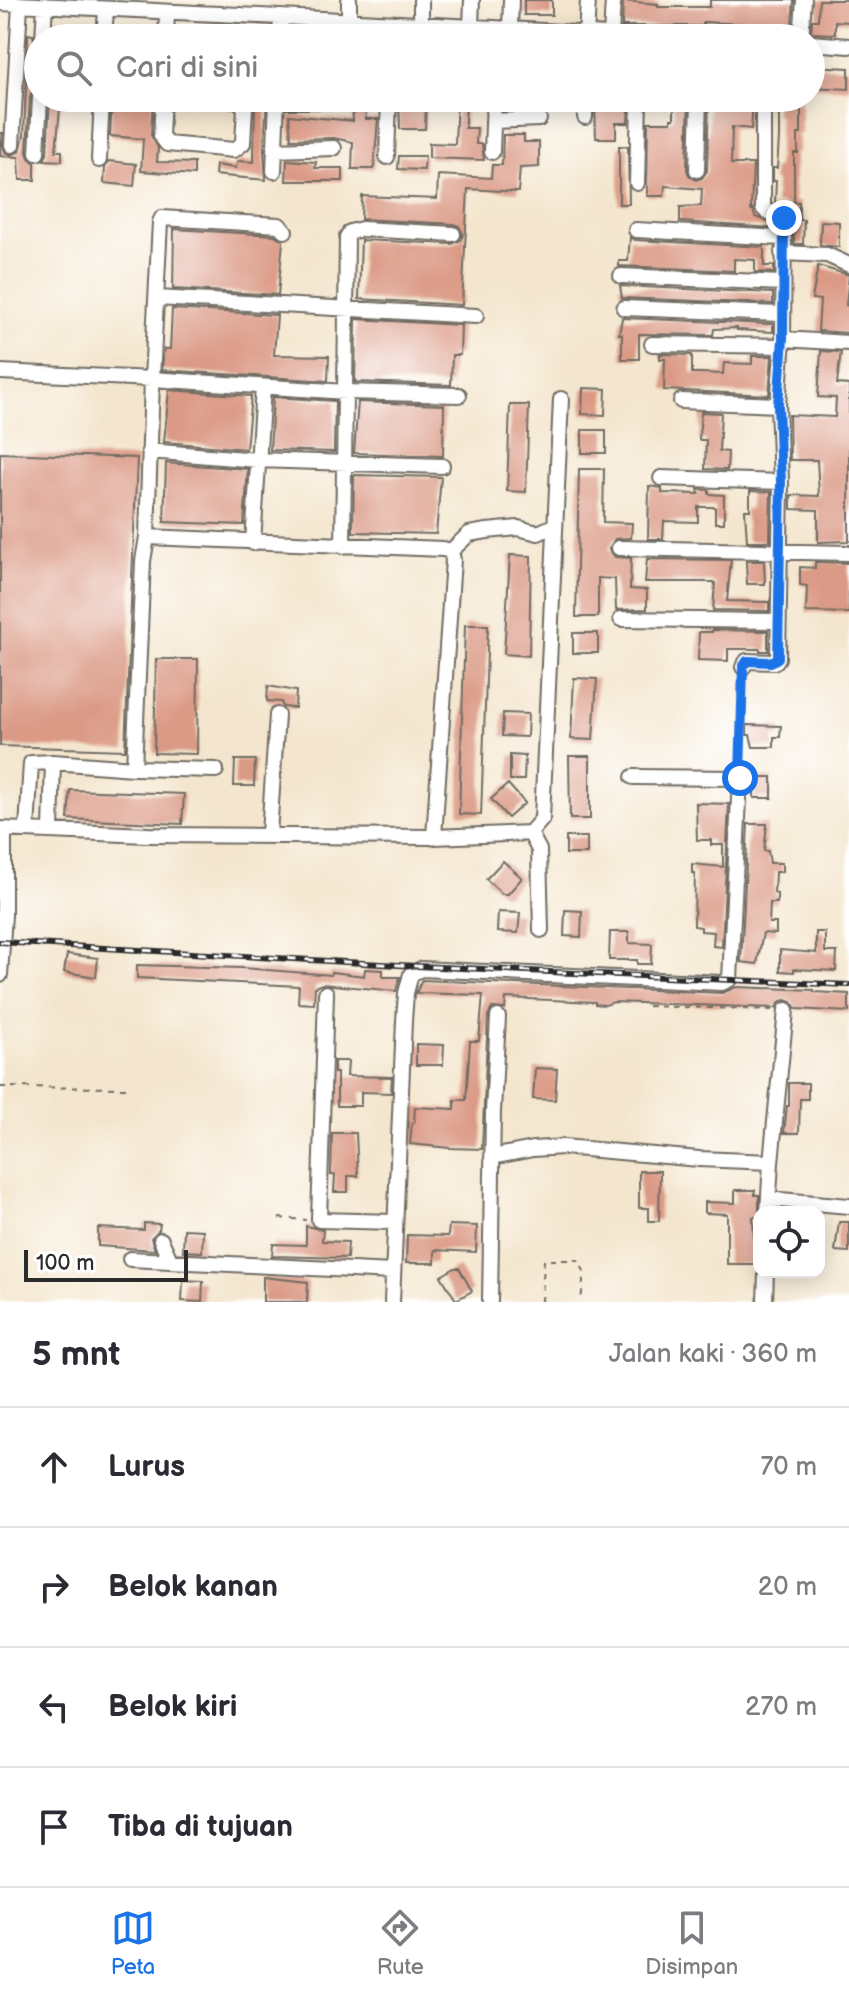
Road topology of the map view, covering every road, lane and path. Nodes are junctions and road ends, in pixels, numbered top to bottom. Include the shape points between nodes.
1 (349, 0) edge
2 (421, 0) edge
3 (472, 0) edge
4 (511, 0) edge
5 (588, 0) edge
6 (613, 0) edge
7 (804, 0) edge
8 (0, 3) edge
9 (20, 4) junction
10 (45, 5) junction
11 (142, 6) edge
12 (106, 10) junction
13 (167, 13) junction
14 (281, 17) junction
15 (349, 20) junction
16 (392, 22) joint
17 (421, 23) junction
18 (44, 24) edge
19 (105, 24) edge
20 (167, 24) edge
21 (281, 24) edge
22 (438, 24) edge
23 (471, 24) edge
24 (503, 24) edge
25 (587, 24) edge
26 (612, 24) edge
27 (802, 24) edge
28 (825, 44) edge
29 (849, 46) edge
30 (39, 112) edge
31 (101, 112) edge
32 (162, 112) edge
33 (245, 112) edge
34 (276, 112) edge
35 (389, 112) edge
36 (493, 112) edge
37 (585, 112) edge
38 (639, 112) edge
39 (699, 112) edge
40 (763, 112) edge
41 (585, 117) dead end
42 (539, 119) dead end
43 (493, 121) junction
44 (12, 145) dead end
45 (334, 148) dead end
46 (274, 150) junction
47 (492, 152) dead end
48 (37, 153) dead end
49 (387, 157) dead end
50 (99, 160) dead end
51 (697, 170) dead end
52 (274, 171) dead end
53 (637, 183) dead end
54 (636, 230) dead end
55 (285, 231) dead end
56 (453, 234) dead end
57 (782, 245) junction
58 (849, 265) edge
59 (621, 276) dead end
60 (782, 283) junction
61 (157, 298) junction
62 (624, 308) dead end
63 (348, 310) junction
64 (781, 314) junction
65 (476, 316) dead end
66 (782, 343) junction
67 (849, 343) edge
68 (652, 344) dead end
69 (0, 372) edge
70 (152, 379) junction
71 (263, 387) junction
72 (346, 392) junction
73 (459, 395) dead end
74 (561, 399) dead end
75 (681, 401) dead end
76 (778, 405) junction
77 (149, 451) junction
78 (257, 460) junction
79 (345, 464) junction
80 (442, 466) dead end
81 (661, 478) dead end
82 (781, 482) junction
83 (554, 526) junction
84 (538, 533) junction
85 (147, 537) junction
86 (253, 543) junction
87 (343, 546) junction
88 (553, 547) junction
89 (619, 548) dead end
90 (779, 549) junction
91 (451, 551) junction
92 (849, 553) edge
93 (621, 619) dead end
94 (778, 621) junction
95 (743, 667) joint
96 (277, 715) dead end
97 (53, 762) junction
98 (134, 768) junction
99 (216, 770) dead end
100 (633, 777) dead end
101 (740, 778) junction
102 (27, 829) junction
103 (2, 830) edge
104 (51, 830) junction
105 (530, 833) junction
106 (269, 834) junction
107 (434, 837) junction
108 (541, 930) dead end
109 (0, 975) edge
110 (326, 993) dead end
111 (647, 1006) dead end
112 (786, 1010) joint
113 (498, 1017) dead end
114 (0, 1087) edge
115 (130, 1088) dead end
116 (492, 1157) junction
117 (771, 1162) junction
118 (769, 1206) edge
119 (825, 1206) edge
120 (849, 1206) edge
121 (279, 1218) dead end
122 (319, 1220) junction
123 (395, 1222) junction
124 (161, 1240) dead end
125 (130, 1259) dead end
126 (170, 1260) junction
127 (393, 1272) junction
128 (766, 1278) edge
129 (392, 1302) edge
130 (490, 1302) edge
131 (542, 1302) edge
132 (581, 1302) edge
133 (765, 1302) edge

1 - 15 street
2 - 17 street
3 - 23 street
4 - 24 street
5 - 25 street
6 - 26 street
7 - 27 street
8 - 9 street
9 - 10 street
9 - 44 street
10 - 12 street
10 - 18 street
11 - 12 street
11 - 13 street
12 - 19 street
13 - 14 street
13 - 20 street
14 - 15 street
14 - 21 street
15 - 16 street
16 - 17 street
17 - 22 street
28 - 29 street
30 - 48 street
31 - 50 street
32 - 33 street via 161,136 167,144 234,150 243,143
34 - 46 street
35 - 49 street
36 - 43 street
37 - 41 street
38 - 53 street
39 - 51 street
40 - 57 street via 763,208 784,216
42 - 43 street
43 - 47 street
45 - 46 street
46 - 52 street
54 - 57 street
55 - 61 street via 279,225 162,218
56 - 63 street via 350,232
57 - 58 street
57 - 60 street
59 - 60 street
60 - 64 street
61 - 63 street
61 - 70 street
62 - 64 street
63 - 65 street
63 - 72 street
64 - 66 street
66 - 67 street
66 - 68 street
66 - 76 street
69 - 70 street
70 - 71 street
70 - 77 street
71 - 72 street
71 - 78 street
72 - 73 street
72 - 79 street
74 - 83 street
75 - 76 street
76 - 82 street
77 - 78 street
77 - 85 street
78 - 79 street
78 - 86 street
79 - 80 street
79 - 87 street
81 - 82 street
82 - 90 street
83 - 84 street
83 - 88 street
84 - 88 street
84 - 91 street via 518,528 478,532
85 - 86 street
85 - 98 street
86 - 87 street
87 - 91 street
88 - 105 street via 542,819
89 - 90 street
90 - 92 street
90 - 94 street
91 - 107 street
93 - 94 street
94 - 95 street via 778,658 747,661
95 - 101 path
96 - 106 street
97 - 98 street
97 - 102 street via 29,766
97 - 104 street
98 - 99 street
100 - 101 street
101 - 123 street via 727,981 421,969 411,974
102 - 103 street
102 - 104 street
103 - 109 street
104 - 106 street
105 - 107 street
105 - 108 street via 539,850
106 - 107 street
110 - 122 street
111 - 112 path
112 - 117 street
113 - 116 street
114 - 115 path
116 - 117 street via 563,1147
116 - 130 street
117 - 118 street
119 - 120 street
121 - 122 path
122 - 123 street
123 - 127 street
124 - 126 street
125 - 126 street
126 - 127 street
127 - 129 street
128 - 133 street
131 - 132 path via 544,1260 578,1260 584,1271

